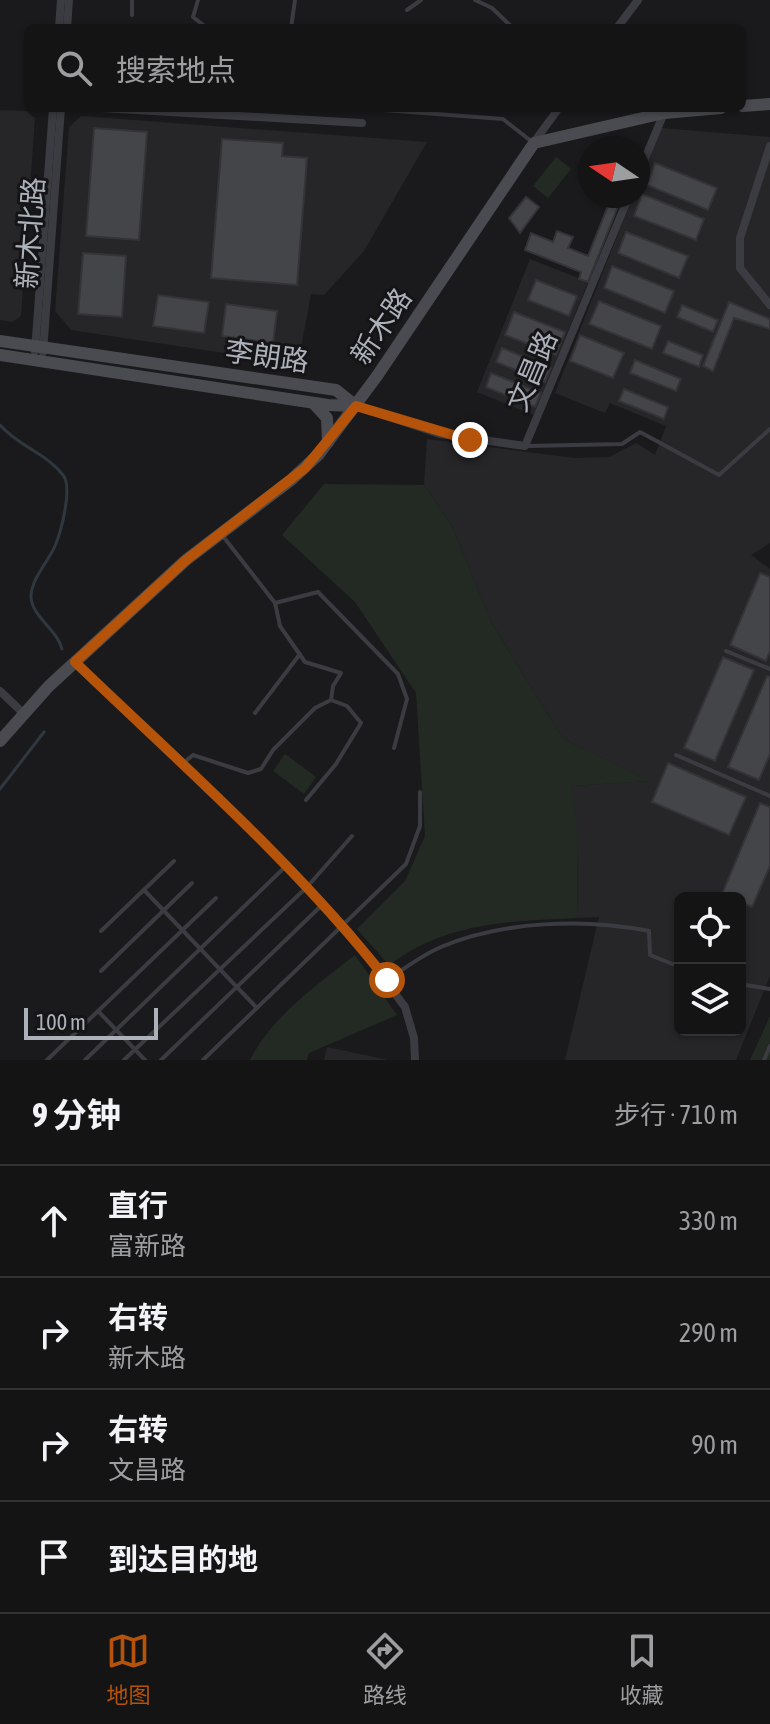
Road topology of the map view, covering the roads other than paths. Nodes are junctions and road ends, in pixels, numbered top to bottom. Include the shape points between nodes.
1 (61, 0) edge
2 (69, 0) edge
3 (132, 0) edge
4 (198, 0) edge
5 (295, 0) edge
6 (421, 0) edge
7 (475, 0) edge
8 (638, 0) edge
9 (407, 10) dead end
10 (132, 15) dead end
11 (59, 24) edge
12 (67, 24) edge
13 (202, 24) edge
14 (292, 24) edge
15 (509, 24) edge
16 (620, 24) edge
17 (770, 104) edge
18 (746, 106) edge
19 (53, 112) edge
20 (61, 112) edge
21 (171, 112) edge
22 (410, 112) edge
23 (556, 112) edge
24 (675, 112) edge
25 (664, 113) junction
26 (362, 123) dead end
27 (534, 143) junction
28 (650, 146) edge
29 (770, 146) edge
30 (624, 208) edge
31 (770, 305) edge
32 (0, 341) edge
33 (39, 346) junction
34 (0, 355) edge
35 (38, 361) junction
36 (310, 402) junction
37 (356, 406) junction
38 (770, 429) edge
39 (328, 442) junction
40 (525, 446) junction
41 (220, 533) junction
42 (275, 603) junction
43 (726, 651) dead end
44 (300, 654) junction
45 (75, 662) junction
46 (770, 669) edge
47 (0, 691) edge
48 (4, 700) edge
49 (331, 700) junction
50 (23, 713) junction
51 (255, 713) dead end
52 (0, 741) edge
53 (394, 748) dead end
54 (676, 755) dead end
55 (182, 764) junction
56 (420, 792) dead end
57 (770, 796) edge
58 (306, 800) dead end
59 (352, 836) dead end
60 (174, 861) dead end
61 (287, 866) junction
62 (192, 883) dead end
63 (307, 887) junction
64 (144, 890) junction
65 (216, 898) dead end
66 (323, 904) junction
67 (164, 910) junction
68 (343, 925) junction
69 (183, 930) junction
70 (101, 931) dead end
71 (201, 949) junction
72 (674, 965) edge
73 (220, 969) junction
74 (101, 971) dead end
75 (387, 980) junction
76 (746, 985) edge
77 (237, 987) junction
78 (770, 989) edge
79 (257, 1008) junction
80 (98, 1011) junction
81 (116, 1030) junction
82 (770, 1046) edge
83 (135, 1050) junction
84 (47, 1060) edge
85 (85, 1060) edge
86 (124, 1060) edge
87 (145, 1060) edge
88 (161, 1060) edge
89 (203, 1060) edge
90 (415, 1060) edge
91 (764, 1060) edge

1 - 11 street
2 - 12 street
3 - 10 lane
4 - 13 lane via 193,17
5 - 14 lane
6 - 9 lane
7 - 15 lane
8 - 16 street
17 - 18 street
19 - 33 street, 新木北路
20 - 33 street, 新木北路
21 - 26 street
22 - 27 lane via 503,119
23 - 27 street
24 - 25 street
25 - 27 street
25 - 28 street
27 - 37 street, 新木路
29 - 31 street via 740,238 740,268
30 - 40 street, 文昌路
32 - 33 street, 李朗路
33 - 35 street, 新木北路
33 - 37 street, 李朗路 via 336,390
34 - 35 street, 李朗路
35 - 36 street, 李朗路
36 - 37 street, 李朗路
36 - 39 street via 327,418
37 - 39 street, 新木路
37 - 40 street, 文昌路 via 440,434
38 - 40 lane via 719,475 640,432 622,444
39 - 41 street, 新木路 via 305,468
41 - 42 lane
41 - 45 street, 新木路
42 - 44 lane via 280,626
42 - 53 lane via 318,592 398,674 407,699
43 - 46 lane
44 - 49 lane via 305,662 341,673
44 - 51 lane
45 - 50 street, 新木路
45 - 55 street
47 - 48 street
48 - 50 street
49 - 55 lane via 315,708 261,769 248,773 193,755
49 - 58 lane via 347,706 361,723
50 - 52 street, 新木路
54 - 57 lane
55 - 61 street
56 - 68 lane via 420,826 406,864
59 - 63 lane
60 - 64 lane
61 - 63 street
61 - 71 lane
62 - 67 lane
63 - 66 street
63 - 73 lane
64 - 67 lane
64 - 70 lane
65 - 69 lane
66 - 68 street
66 - 77 lane
67 - 69 lane
67 - 74 lane
68 - 75 street
68 - 79 lane
69 - 71 lane
69 - 80 lane
71 - 73 lane
71 - 81 lane
72 - 75 lane via 650,955 649,931 614,924 540,927 487,931 438,948
73 - 77 lane
73 - 83 lane
75 - 90 street via 405,1007
76 - 78 lane
77 - 79 lane
77 - 88 lane
79 - 89 lane
80 - 81 lane
80 - 84 lane
81 - 83 lane
81 - 85 lane
82 - 91 lane
83 - 86 lane
83 - 87 lane

